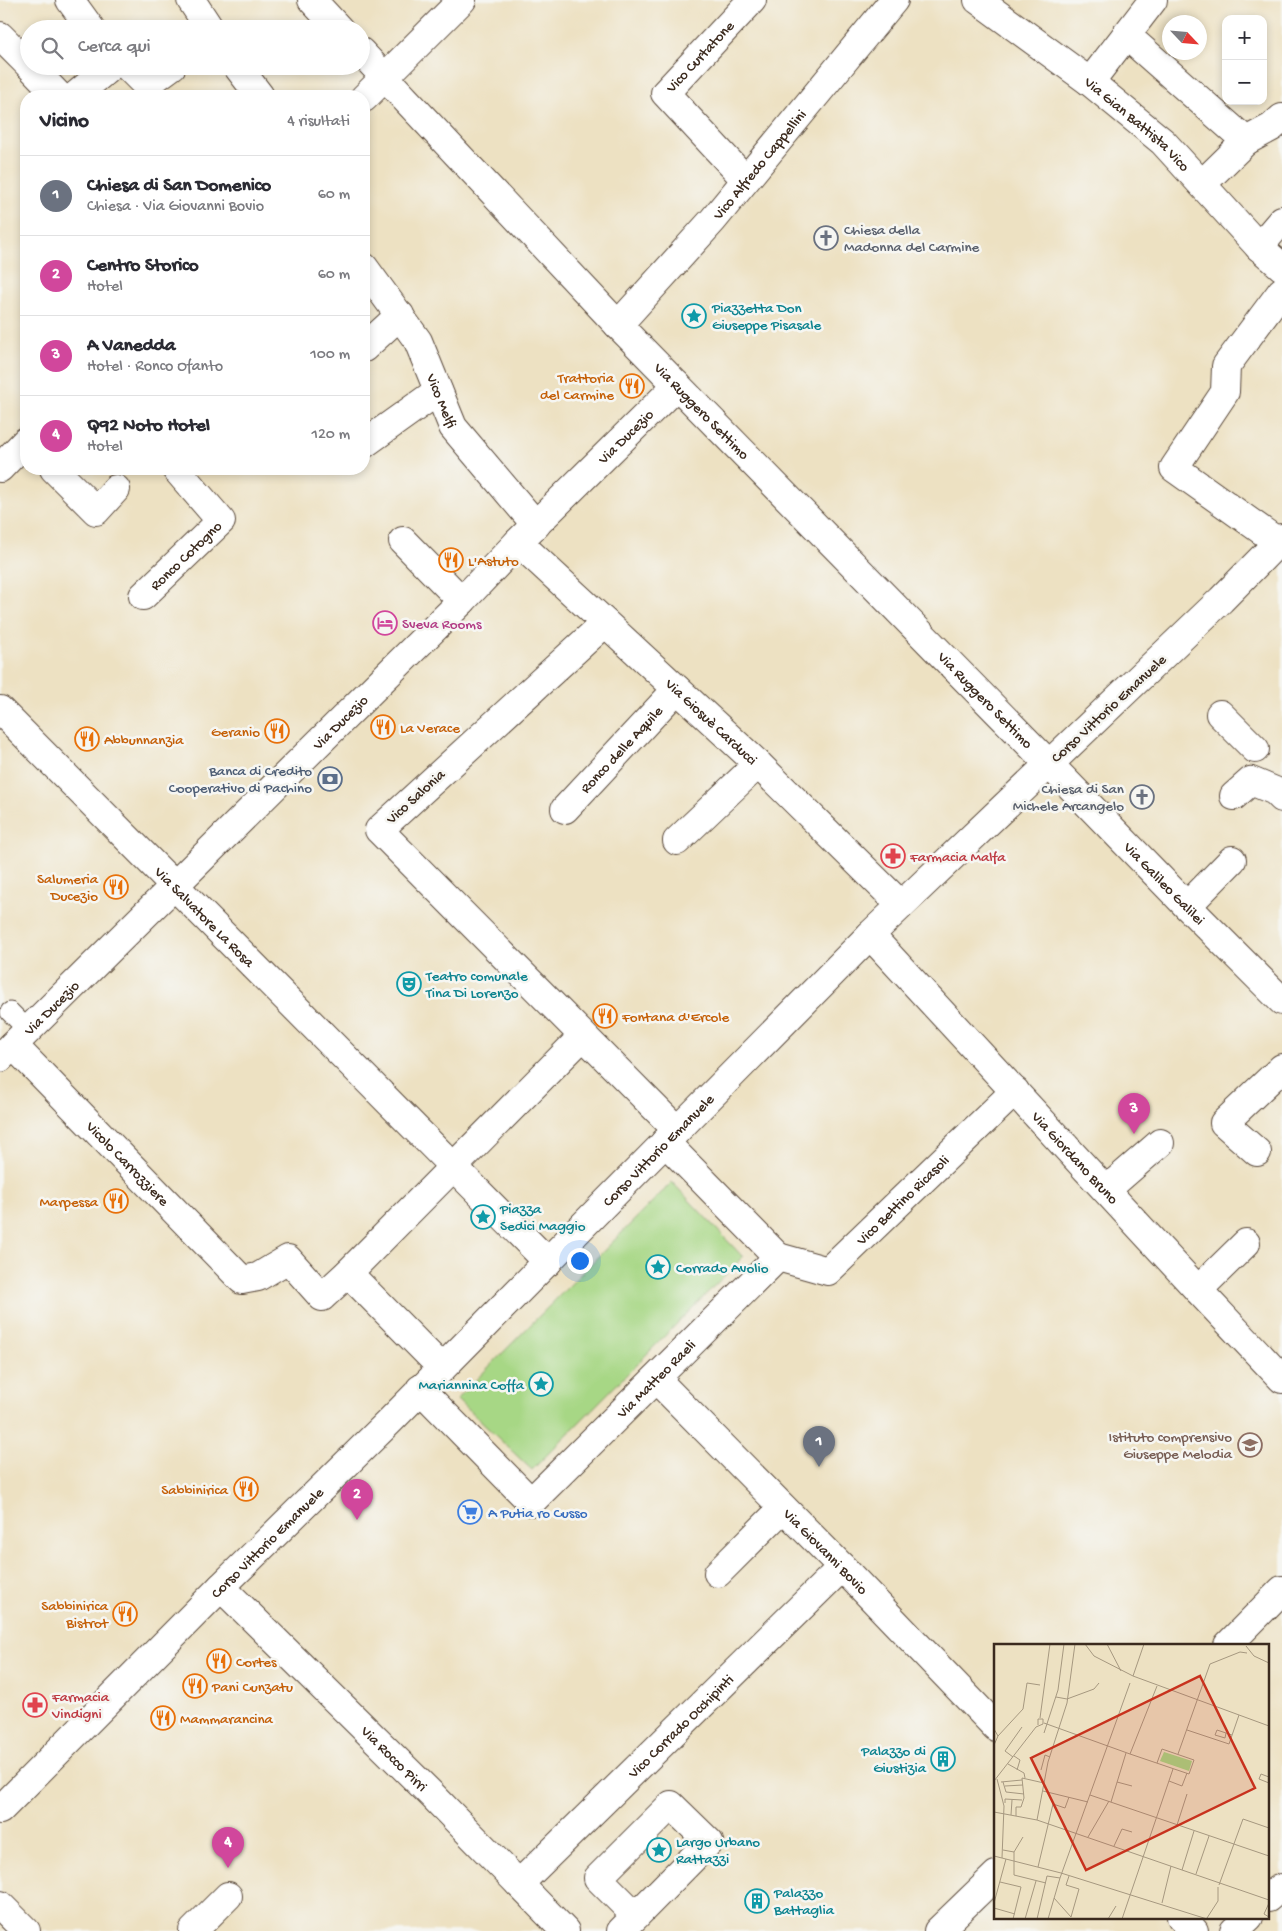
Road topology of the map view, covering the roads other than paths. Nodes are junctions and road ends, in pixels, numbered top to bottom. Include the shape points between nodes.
1 (70, 0) edge
2 (191, 0) edge
3 (312, 0) edge
4 (462, 0) edge
5 (752, 0) edge
6 (894, 0) edge
7 (1153, 0) edge
8 (992, 4) edge
9 (84, 20) edge
10 (204, 20) edge
11 (331, 20) edge
12 (0, 36) edge
13 (1126, 36) junction
14 (20, 57) edge
15 (370, 61) edge
16 (38, 75) edge
17 (100, 75) edge
18 (136, 75) edge
19 (160, 75) edge
20 (244, 75) edge
21 (385, 76) junction
22 (1090, 82) junction
23 (53, 90) edge
24 (81, 90) edge
25 (255, 90) edge
26 (370, 92) edge
27 (1282, 118) edge
28 (1246, 141) junction
29 (746, 179) junction
30 (1202, 184) junction
31 (1282, 220) edge
32 (1259, 247) junction
33 (1282, 267) edge
34 (370, 275) edge
35 (1282, 291) edge
36 (400, 316) junction
37 (618, 325) junction
38 (370, 343) edge
39 (677, 385) junction
40 (438, 390) junction
41 (370, 440) edge
42 (20, 447) edge
43 (0, 468) edge
44 (60, 475) edge
45 (181, 475) edge
46 (116, 490) dead end
47 (527, 533) junction
48 (404, 540) dead end
49 (1280, 540) edge
50 (143, 596) dead end
51 (462, 601) junction
52 (605, 623) junction
53 (677, 689) junction
54 (0, 710) edge
55 (1220, 714) dead end
56 (1255, 749) dead end
57 (758, 764) junction
58 (1049, 764) junction
59 (1234, 796) dead end
60 (1282, 798) edge
61 (565, 810) dead end
62 (677, 841) dead end
63 (1232, 860) dead end
64 (173, 885) junction
65 (901, 905) junction
66 (1187, 906) junction
67 (870, 935) junction
68 (1282, 1001) edge
69 (13, 1036) edge
70 (583, 1036) junction
71 (1282, 1068) edge
72 (1015, 1091) junction
73 (671, 1136) junction
74 (1160, 1143) dead end
75 (1257, 1152) dead end
76 (454, 1168) junction
77 (1106, 1190) junction
78 (1246, 1244) dead end
79 (778, 1257) junction
80 (548, 1262) junction
81 (348, 1273) junction
82 (1198, 1290) junction
83 (442, 1368) junction
84 (656, 1378) junction
85 (1282, 1379) edge
86 (420, 1389) junction
87 (783, 1508) junction
88 (842, 1567) junction
89 (718, 1573) dead end
90 (221, 1587) junction
91 (1282, 1590) edge
92 (1229, 1644) edge
93 (994, 1725) edge
94 (0, 1810) edge
95 (994, 1877) edge
96 (519, 1884) junction
97 (1282, 1888) edge
98 (228, 1896) dead end
99 (1270, 1896) edge
100 (0, 1905) edge
101 (1182, 1918) edge
102 (1247, 1918) edge
103 (26, 1931) edge
104 (193, 1931) edge
105 (565, 1931) edge
106 (938, 1931) edge
107 (1194, 1931) edge
108 (1234, 1931) edge

1 - 9 street
2 - 10 street
3 - 11 street
4 - 21 street
5 - 29 street, Vico Curtatone via 665,92
6 - 29 street, Vico Alfredo Cappellini
7 - 13 street
8 - 22 street, Via Gian Battista Vico
12 - 14 street
13 - 22 street
13 - 28 street
15 - 21 street, Via Ruggero Settimo
16 - 23 street
17 - 24 street
18 - 19 street via 146,85
20 - 25 street
21 - 26 street
21 - 37 street, Via Ruggero Settimo
22 - 30 street, Via Gian Battista Vico via 1163,142
27 - 28 street
28 - 30 street
29 - 37 street, Vico Alfredo Cappellini
30 - 32 street, Via Gian Battista Vico
31 - 32 street
32 - 33 street, Via Gian Battista Vico
34 - 36 street, Vico Melfi
35 - 49 street via 1226,366 1225,392 1174,468
36 - 38 street
36 - 40 street, Vico Melfi via 418,341
37 - 39 street, Via Ruggero Settimo
39 - 47 street, Via Ducezio
39 - 58 street, Via Ruggero Settimo
40 - 41 street
40 - 47 street, Vico Melfi via 453,427
42 - 43 street
44 - 46 street via 96,511
45 - 50 street, Ronco Cotogno via 221,521
47 - 51 street, Via Ducezio
47 - 52 street, Via Giosuè Carducci
48 - 51 street
49 - 58 street, Corso Vittorio Emanuele
51 - 64 street, Via Ducezio
52 - 53 street, Via Giosuè Carducci
52 - 70 street, Vico Salonia via 379,830
53 - 57 street, Via Giosuè Carducci
53 - 61 street, Ronco delle Aquile
54 - 64 street, Via Salvatore La Rosa
55 - 56 street
57 - 62 street
57 - 65 street, Via Giosuè Carducci
58 - 65 street, Corso Vittorio Emanuele
58 - 66 street, Via Galileo Galilei
59 - 60 street via 1251,781
63 - 66 street
64 - 69 street, Via Ducezio
64 - 76 street, Via Salvatore La Rosa
65 - 67 street, Corso Vittorio Emanuele
66 - 68 street, Via Galileo Galilei
67 - 72 street, Via Giordano Bruno
67 - 73 street, Corso Vittorio Emanuele
69 - 81 street, Vicolo Carrozziere via 242,1280 258,1277 288,1259 322,1296
70 - 73 street
70 - 76 street
71 - 75 street via 1224,1123
72 - 77 street, Via Giordano Bruno
72 - 79 street, Vico Bettino Ricasoli via 828,1271
73 - 79 street
73 - 80 street, Corso Vittorio Emanuele
74 - 77 street
76 - 80 street, Via Salvatore La Rosa
76 - 81 street
77 - 82 street, Via Giordano Bruno
78 - 82 street
79 - 84 street, Via Matteo Raeli
80 - 83 street, Corso Vittorio Emanuele
81 - 83 street
82 - 85 street, Via Giordano Bruno
83 - 86 street, Corso Vittorio Emanuele
84 - 86 street, Via Matteo Raeli via 532,1502
84 - 87 street, Via Giovanni Bovio
86 - 90 street, Corso Vittorio Emanuele
87 - 88 street, Via Giovanni Bovio
87 - 89 street
88 - 93 street, Via Giovanni Bovio
88 - 96 street, Vico Corrado Occhipinti
90 - 94 street, Corso Vittorio Emanuele
90 - 96 street, Via Rocco Pirri
91 - 92 street
95 - 106 street
96 - 105 street, Via Rocco Pirri
97 - 99 street
98 - 104 street
100 - 103 street
101 - 107 street
102 - 108 street

